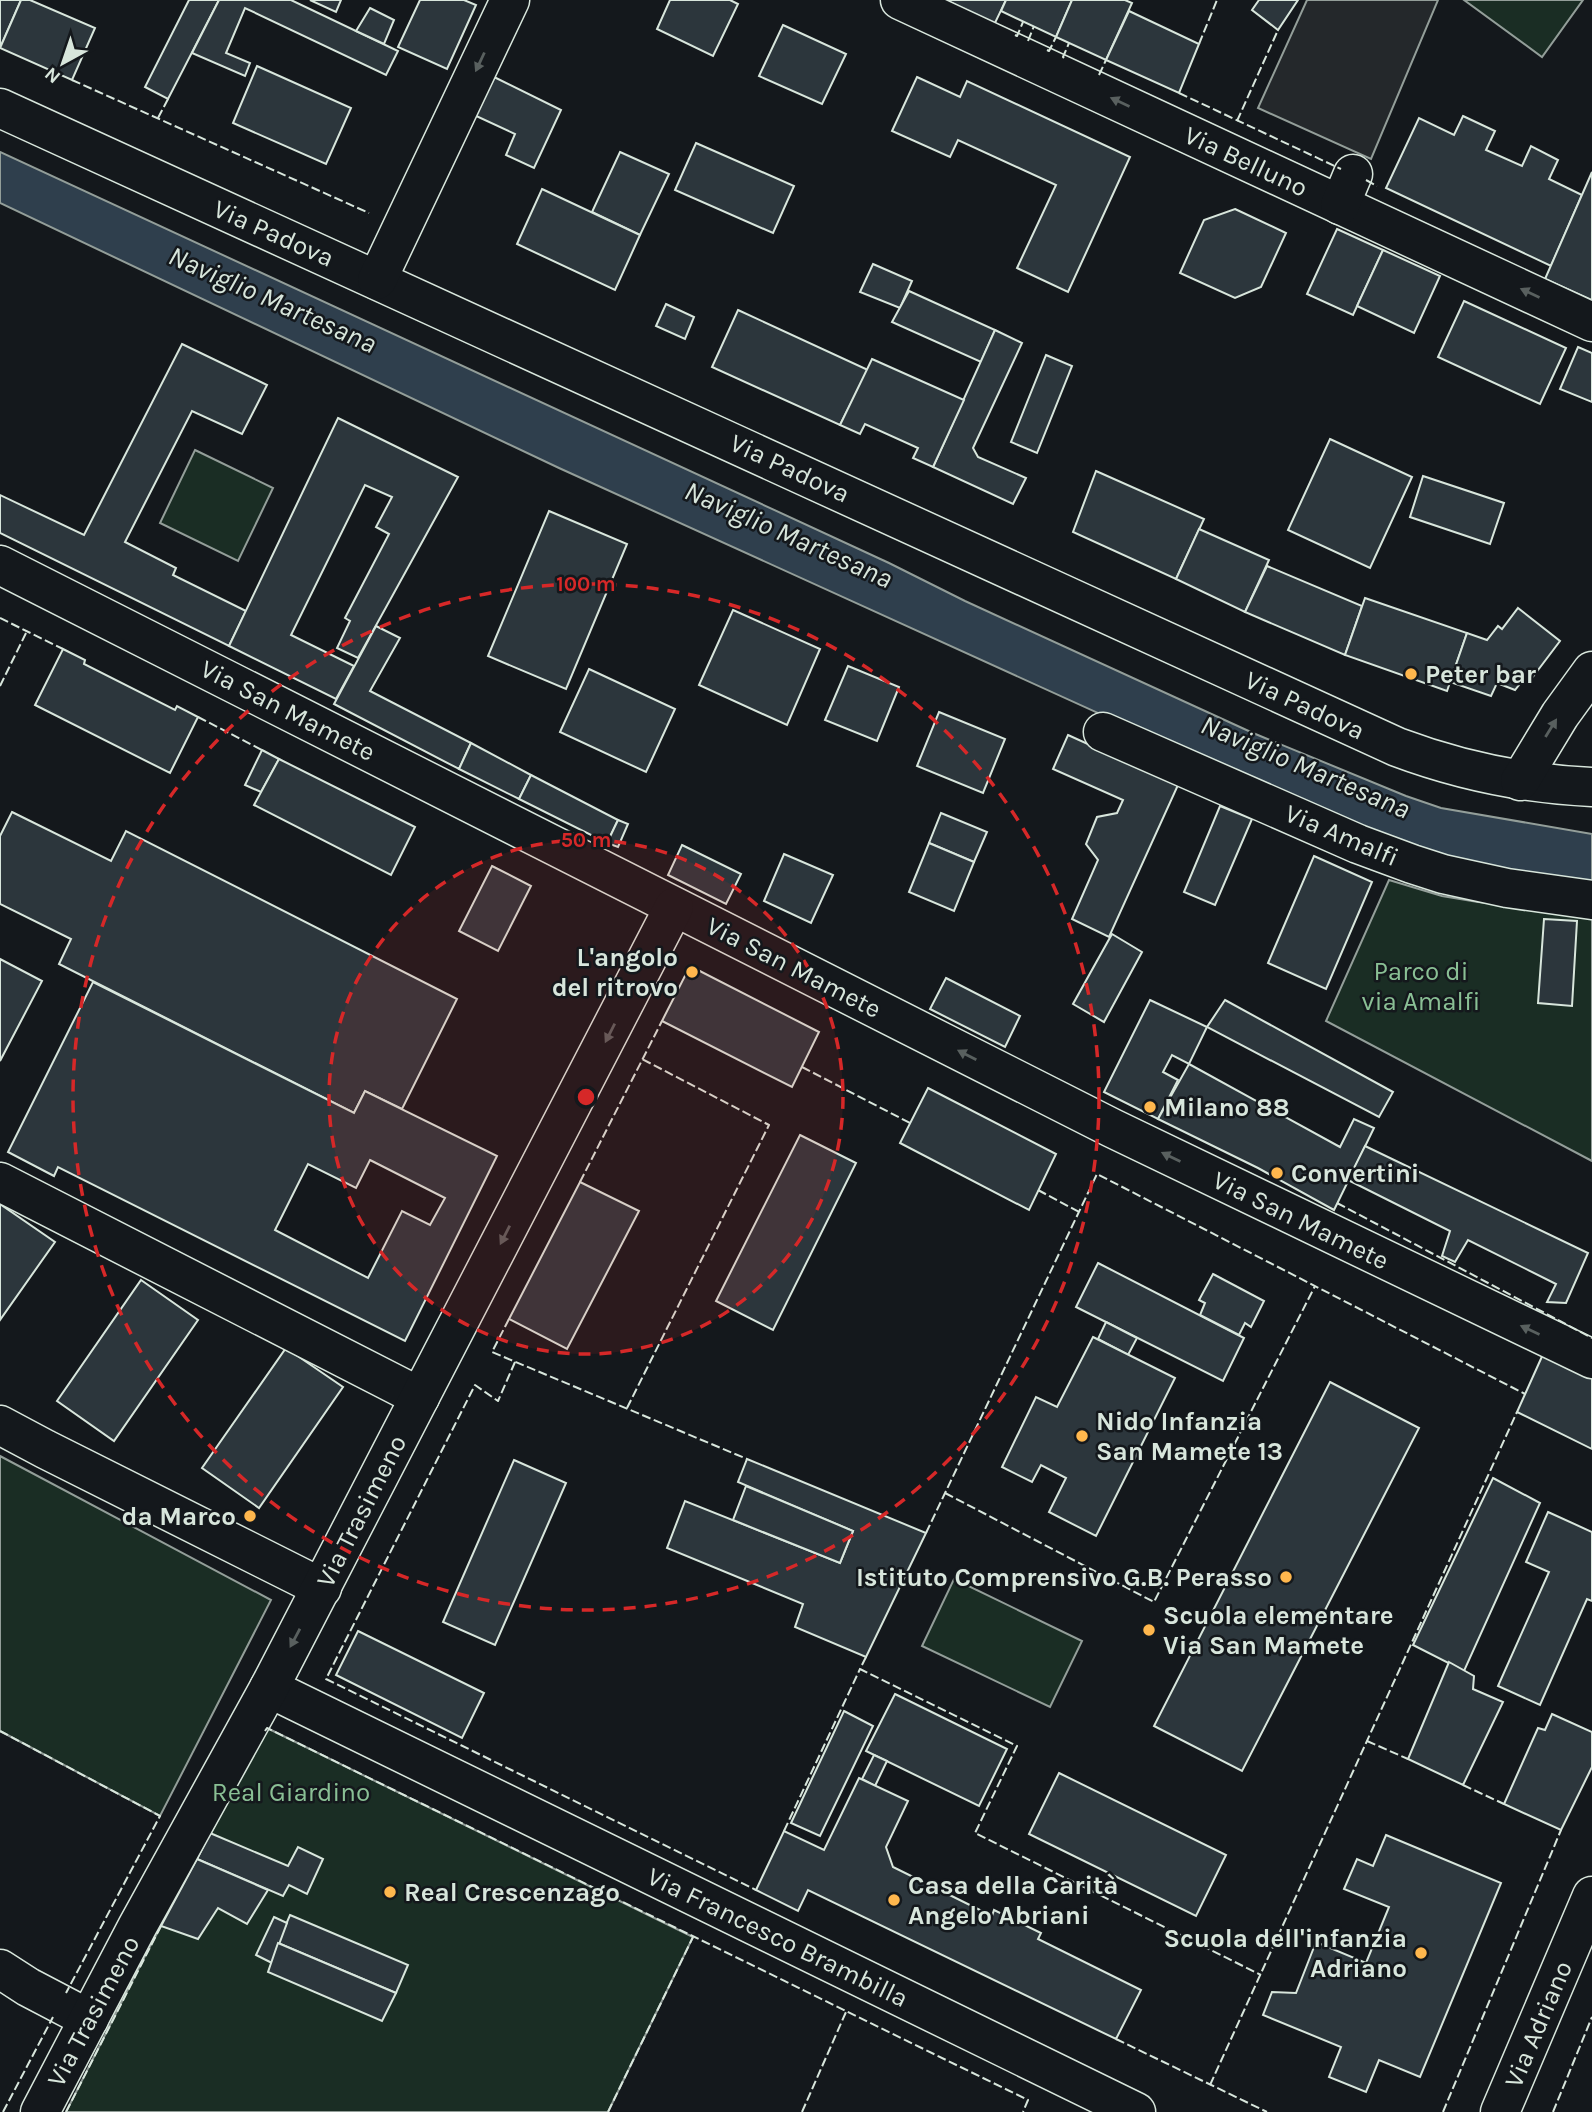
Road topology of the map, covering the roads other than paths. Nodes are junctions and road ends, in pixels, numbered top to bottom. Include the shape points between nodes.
1 (510, 0) edge
2 (900, 0) edge
3 (0, 108) edge
4 (377, 280) junction
5 (1592, 322) edge
6 (0, 565) edge
7 (1590, 680) edge
8 (1103, 732) dead end
9 (1520, 781) junction
10 (1592, 787) edge
11 (1592, 900) edge
12 (674, 907) junction
13 (0, 1182) edge
14 (1592, 1359) edge
15 (420, 1397) junction
16 (0, 1424) edge
17 (322, 1588) junction
18 (269, 1688) junction
19 (1592, 1896) edge
20 (0, 1969) edge
21 (89, 2019) junction
22 (40, 2112) edge
23 (1136, 2112) edge
24 (1500, 2112) edge

1 -> 4 street
5 -> 2 street, Via Belluno via 1347,189
3 - 4 street, Via Padova
4 - 9 street, Via Padova via 1397,747 1455,767
6 - 12 street, Via San Mamete
9 -> 7 street via 1560,715
8 - 11 street, Via Amalfi via 1412,864 1486,884
9 - 10 street, Via Padova
14 -> 12 street, Via San Mamete via 1112,1128
12 -> 15 street, Via Trasimeno
13 - 15 street
15 - 17 street, Via Trasimeno
16 - 17 street
17 -> 18 street, Via Trasimeno
18 - 21 street, Via Trasimeno
18 - 23 street, Via Francesco Brambilla
19 - 24 street, Via Adriano
20 - 21 street
21 - 22 street, Via Trasimeno

